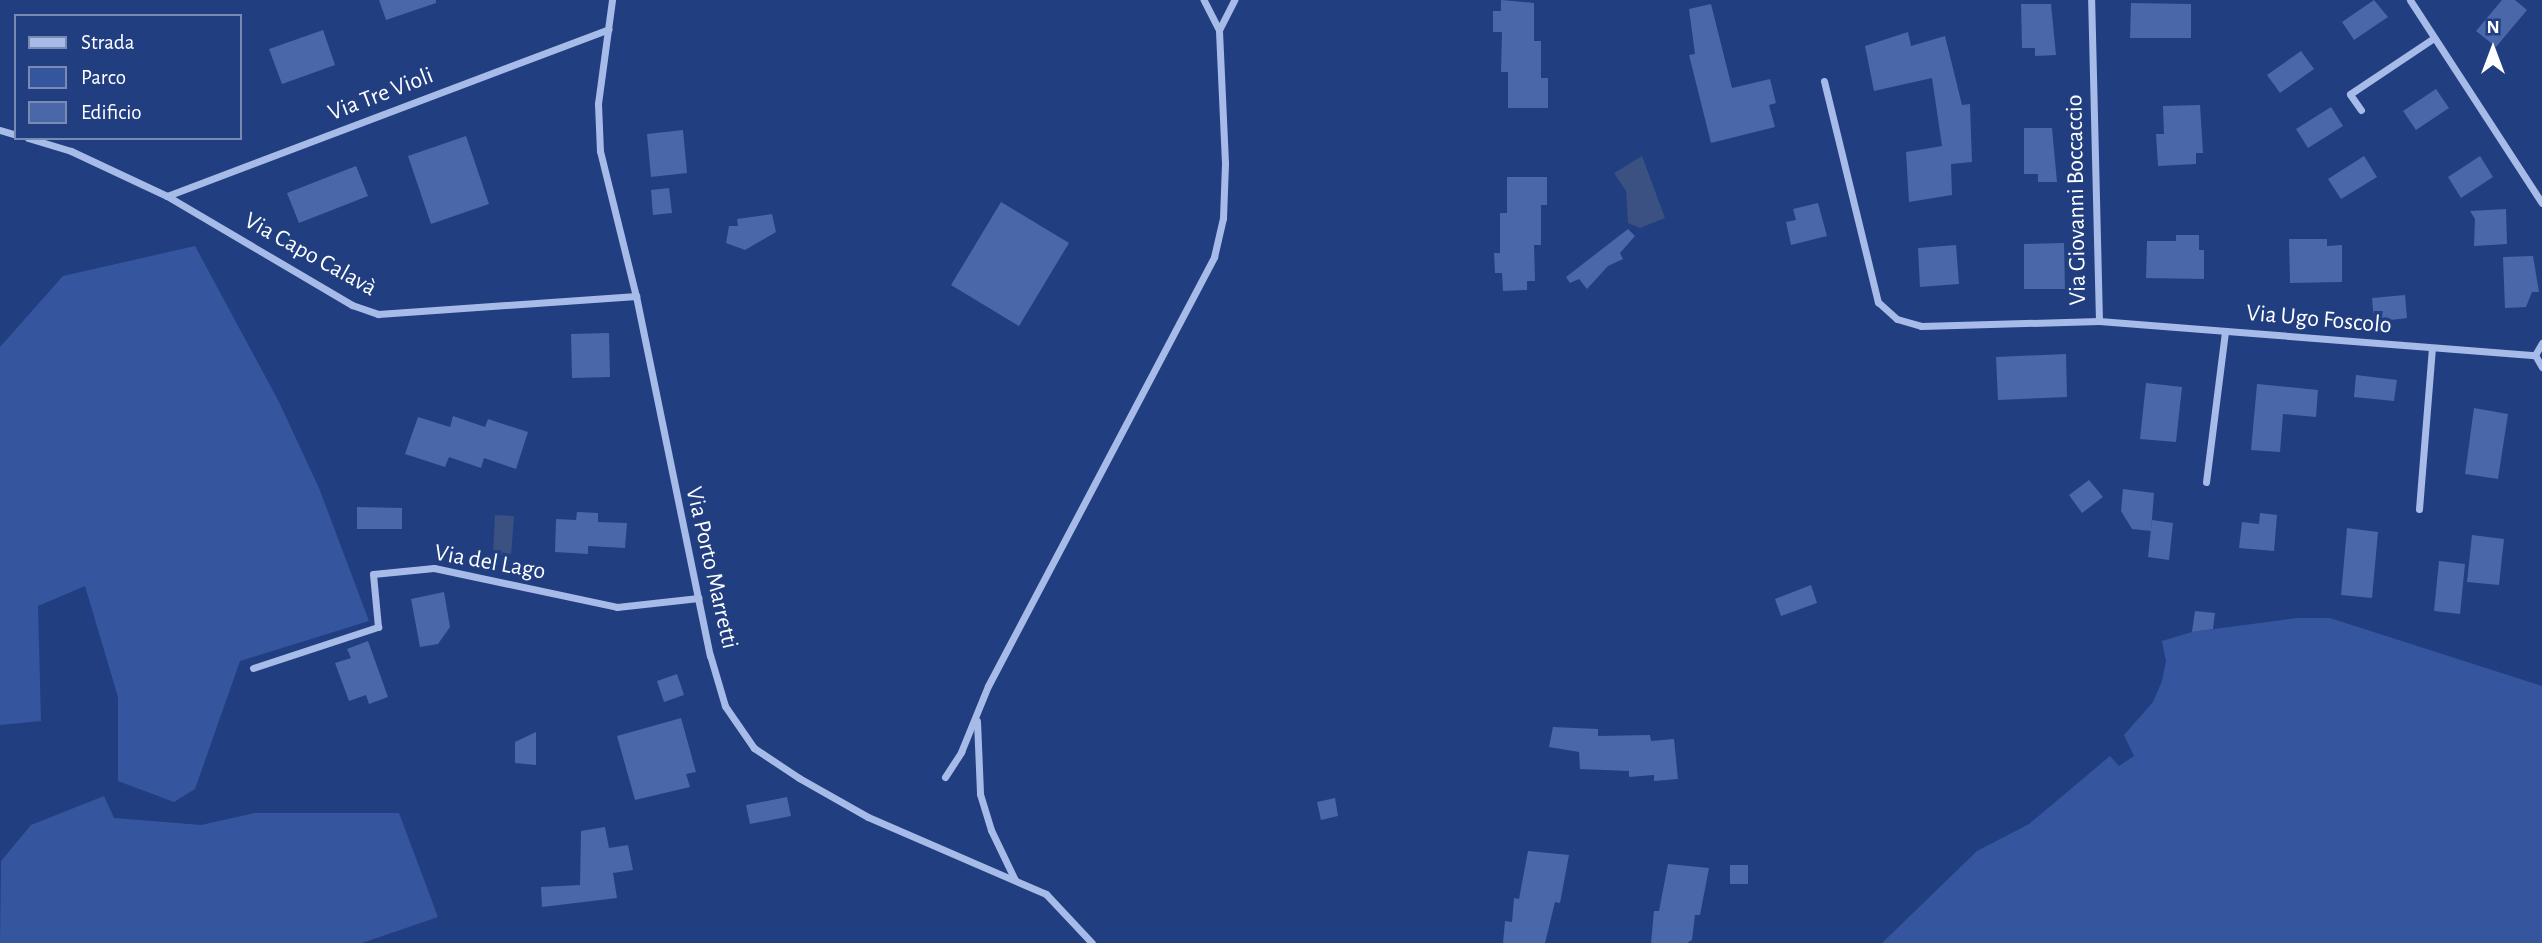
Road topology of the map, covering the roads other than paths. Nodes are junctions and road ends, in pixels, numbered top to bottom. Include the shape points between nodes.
1 (612, 0) edge
2 (1204, 0) edge
3 (1234, 0) edge
4 (2091, 0) edge
5 (2410, 0) edge
6 (608, 29) junction
7 (1219, 30) junction
8 (2434, 38) junction
9 (1824, 81) dead end
10 (2361, 110) dead end
11 (35, 140) edge
12 (167, 196) junction
13 (2542, 203) edge
14 (636, 296) junction
15 (2099, 321) junction
16 (2225, 331) junction
17 (2542, 343) edge
18 (2432, 349) junction
19 (2535, 355) junction
20 (2542, 367) edge
21 (2206, 482) dead end
22 (2418, 509) dead end
23 (699, 598) junction
24 (253, 668) dead end
25 (977, 717) junction
26 (945, 777) dead end
27 (1016, 881) junction
28 (1092, 943) edge

1 - 6 street, Via Porto Marretti
2 - 7 street
3 - 7 street
4 - 15 street, Via Giovanni Boccaccio
5 - 8 street
6 - 12 street, Via Tre Violi
6 - 14 street, Via Porto Marretti via 598,104 600,151
7 - 25 street via 1225,163 1223,218 1214,257 988,686
8 - 10 street via 2350,94
8 - 13 street
9 - 15 street, Via Giovanni Boccaccio via 1878,302 1897,319 1921,326
11 - 12 street, Via Capo Calavà via 71,151
12 - 14 street, Via Capo Calavà via 352,305 379,314
14 - 23 street, Via Porto Marretti
15 - 16 street, Via Ugo Foscolo
16 - 18 street, Via Ugo Foscolo
16 - 21 street
17 - 19 street
18 - 19 street, Via Ugo Foscolo
18 - 22 street
19 - 20 street
23 - 24 street, Via del Lago via 617,607 434,568 373,574 377,627
23 - 27 street, Via Porto Marretti via 726,706 754,748 867,817
25 - 26 street
25 - 27 street via 980,794 991,830
27 - 28 street, Via Porto Marretti via 1046,894

